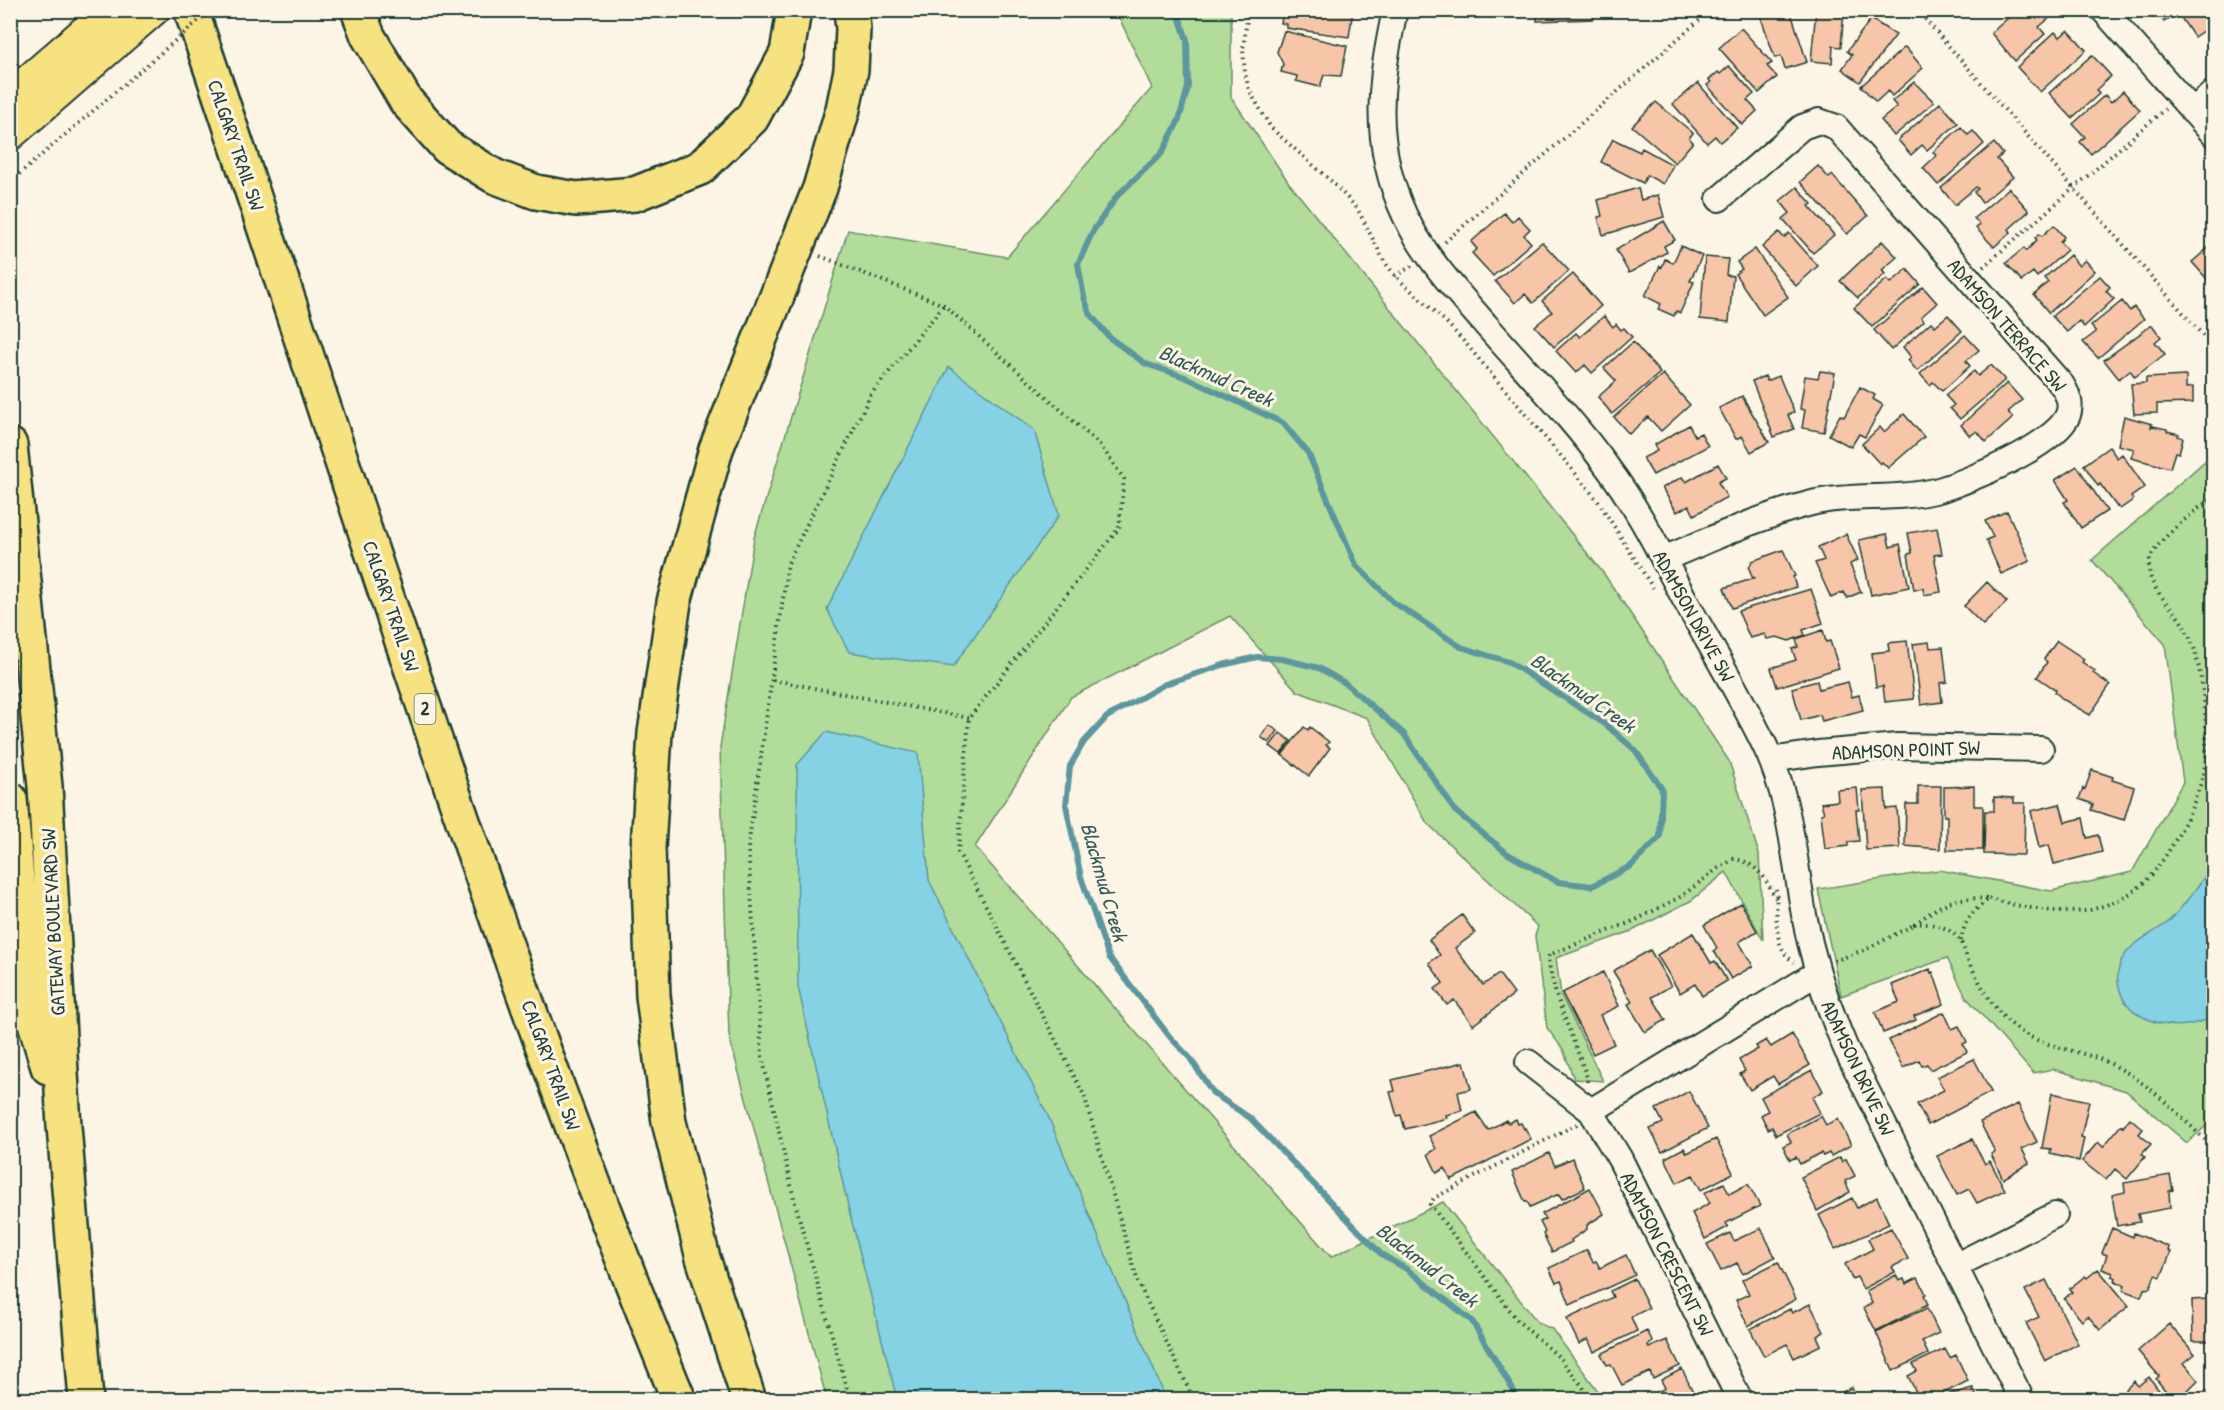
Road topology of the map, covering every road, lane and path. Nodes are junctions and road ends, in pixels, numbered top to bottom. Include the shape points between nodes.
1 (109, 10) edge
2 (154, 10) edge
3 (191, 10) edge
4 (211, 10) edge
5 (358, 10) edge
6 (794, 10) edge
7 (851, 10) edge
8 (1248, 10) edge
9 (1395, 10) edge
10 (1711, 10) edge
11 (1917, 10) edge
12 (2103, 10) edge
13 (2214, 92) edge
14 (10, 96) edge
15 (2186, 103) junction
16 (10, 135) edge
17 (2214, 135) edge
18 (10, 182) edge
19 (2073, 189) junction
20 (1719, 199) dead end
21 (797, 247) junction
22 (1438, 248) dead end
23 (1416, 263) dead end
24 (1395, 276) junction
25 (1970, 280) junction
26 (944, 305) junction
27 (2214, 348) edge
28 (10, 445) edge
29 (2214, 496) edge
30 (1663, 559) junction
31 (1658, 598) dead end
32 (773, 680) junction
33 (969, 718) junction
34 (2041, 749) dead end
35 (1771, 760) junction
36 (10, 799) edge
37 (1776, 884) dead end
38 (1989, 899) junction
39 (1777, 902) junction
40 (1915, 924) junction
41 (1961, 941) junction
42 (1814, 966) junction
43 (1528, 1062) dead end
44 (1587, 1087) dead end
45 (1584, 1118) junction
46 (64, 1125) junction
47 (2214, 1149) edge
48 (2055, 1215) dead end
49 (1955, 1266) junction
50 (86, 1400) edge
51 (680, 1400) edge
52 (749, 1400) edge
53 (850, 1400) edge
54 (1194, 1400) edge
55 (1589, 1400) edge
56 (1740, 1400) edge
57 (2022, 1400) edge

1 - 14 main road
2 - 16 main road
3 - 51 highway, CALGARY TRAIL SW / 2 via 465,829 571,1120
4 - 18 path, bridge
5 - 6 highway via 368,36 406,101 447,147 494,176 536,192 576,199 635,194 700,168 752,118 787,53
7 - 21 highway via 851,70 843,110 820,188
8 - 24 path via 1243,50 1254,100 1271,128 1357,208
9 - 30 street, ADAMSON DRIVE SW via 1385,58 1381,112 1386,160 1407,222 1441,273 1610,470
10 - 22 path
11 - 19 path
12 - 15 street
13 - 15 street
15 - 17 street
15 - 19 path
19 - 25 path
19 - 27 path
20 - 25 street, ADAMSON TERRACE SW via 1802,127 1819,121 1828,123 1836,127
21 - 26 path
21 - 52 highway via 716,449 674,602 655,733 648,848 653,996 669,1122 703,1258
23 - 24 path
24 - 31 path via 1467,345 1590,492
25 - 30 street, ADAMSON TERRACE SW via 2066,392 2070,406 2059,427 2026,451 1963,482 1934,491 1809,504
26 - 32 path via 871,394 788,563
26 - 33 path via 1101,446 1124,479 1119,528
28 - 46 highway, GATEWAY BOULEVARD SW via 45,786
29 - 38 path via 2171,533 2149,562 2154,586 2182,622 2194,648 2205,723 2206,758 2199,792 2167,853 2132,893 2097,909 2080,912
30 - 35 street, ADAMSON DRIVE SW
32 - 33 path
32 - 53 path via 748,848 762,1056 795,1203
33 - 54 path via 958,852 1084,1095 1138,1282
34 - 35 street, ADAMSON POINT SW via 1898,746
35 - 42 street, ADAMSON DRIVE SW via 1789,821
36 - 46 highway via 27,996
37 - 39 path
38 - 40 path via 1958,898
38 - 41 path via 1969,916
39 - 42 path via 1778,938 1788,958
39 - 44 path via 1753,864 1734,859 1682,896 1636,921 1550,955 1556,995 1587,1077
40 - 41 path via 1936,925
40 - 42 path via 1869,948
41 - 47 path via 1978,977 2009,1023 2039,1041 2089,1055 2130,1074
42 - 45 street
42 - 49 street, ADAMSON DRIVE SW via 1846,1049
43 - 45 street, ADAMSON CRESCENT SW
45 - 55 path via 1434,1198 1430,1204 1518,1321 1560,1358
45 - 56 street, ADAMSON CRESCENT SW via 1620,1159
46 - 50 highway, GATEWAY BOULEVARD SW
48 - 49 street
49 - 57 street, ADAMSON DRIVE SW

